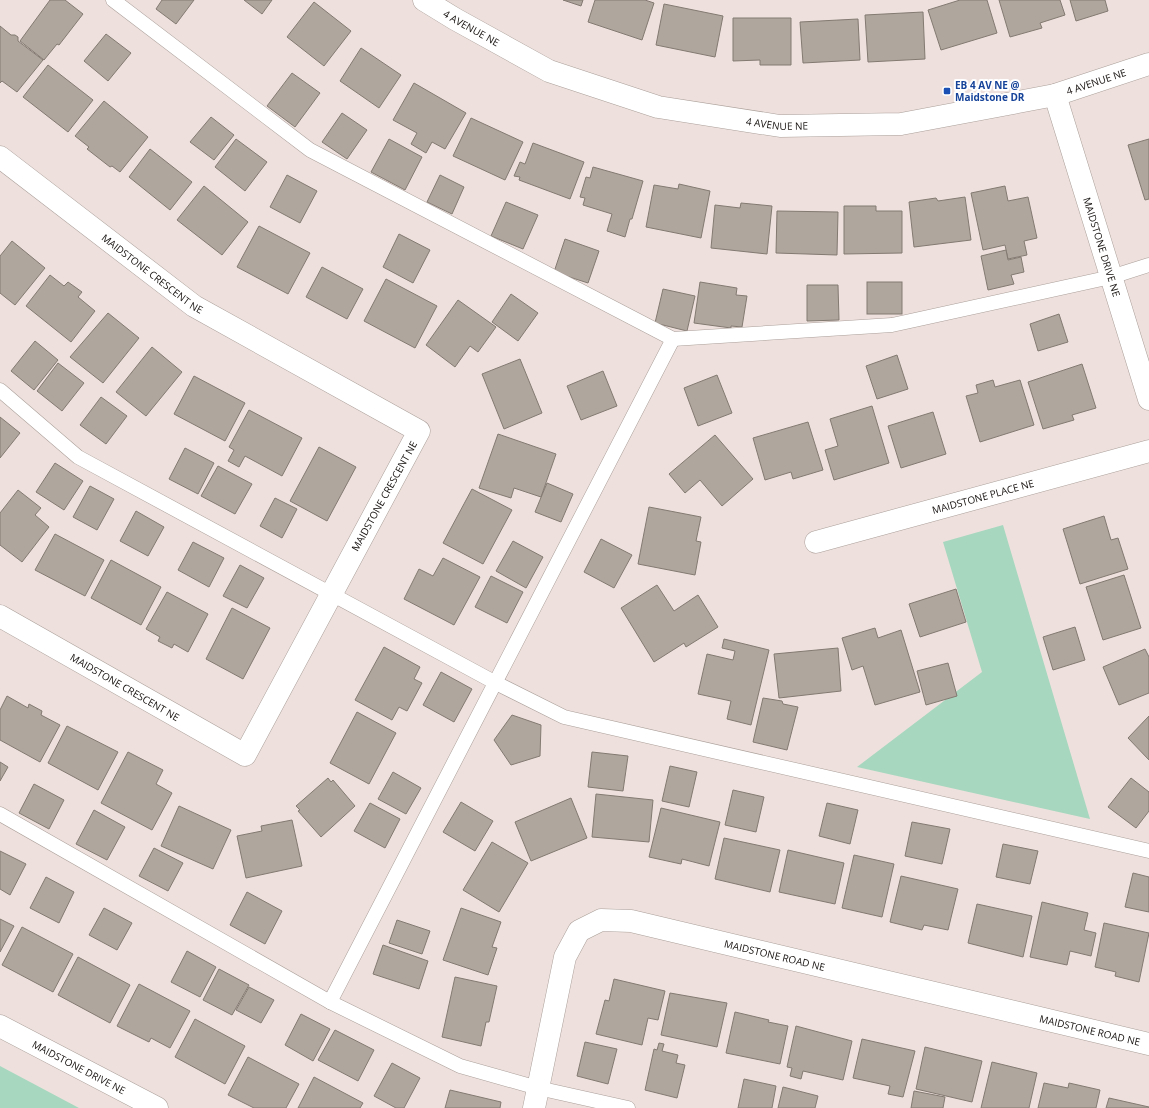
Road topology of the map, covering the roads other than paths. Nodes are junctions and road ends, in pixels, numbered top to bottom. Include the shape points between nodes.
1 (113, 0) edge
2 (424, 0) edge
3 (1149, 64) edge
4 (1055, 95) junction
5 (0, 156) edge
6 (1149, 265) edge
7 (1111, 277) junction
8 (673, 339) junction
9 (0, 390) edge
10 (1149, 399) edge
11 (1149, 451) edge
12 (816, 542) dead end
13 (331, 594) junction
14 (0, 616) edge
15 (496, 682) junction
16 (0, 814) edge
17 (1149, 851) edge
18 (330, 1002) junction
19 (0, 1026) edge
20 (1149, 1044) edge
21 (536, 1098) edge
22 (157, 1108) edge
23 (628, 1108) edge

1 - 8 lane via 310,150
2 - 4 street, 4 AVENUE NE via 549,71 658,107 780,126 902,124
3 - 4 street, 4 AVENUE NE
4 - 7 street, MAIDSTONE DRIVE NE
5 - 13 street, MAIDSTONE CRESCENT NE via 194,306 419,431
6 - 7 lane
7 - 8 lane via 892,325
7 - 10 street, MAIDSTONE DRIVE NE
8 - 15 lane
9 - 13 lane via 78,457
11 - 12 street, MAIDSTONE PLACE NE
13 - 14 street, MAIDSTONE CRESCENT NE via 245,755
13 - 15 lane
15 - 17 lane via 564,717
15 - 18 lane
16 - 18 lane
18 - 21 lane via 460,1066
19 - 22 street, MAIDSTONE DRIVE NE
20 - 21 street, MAIDSTONE ROAD NE via 631,921 602,920 579,931 565,957
21 - 23 lane

